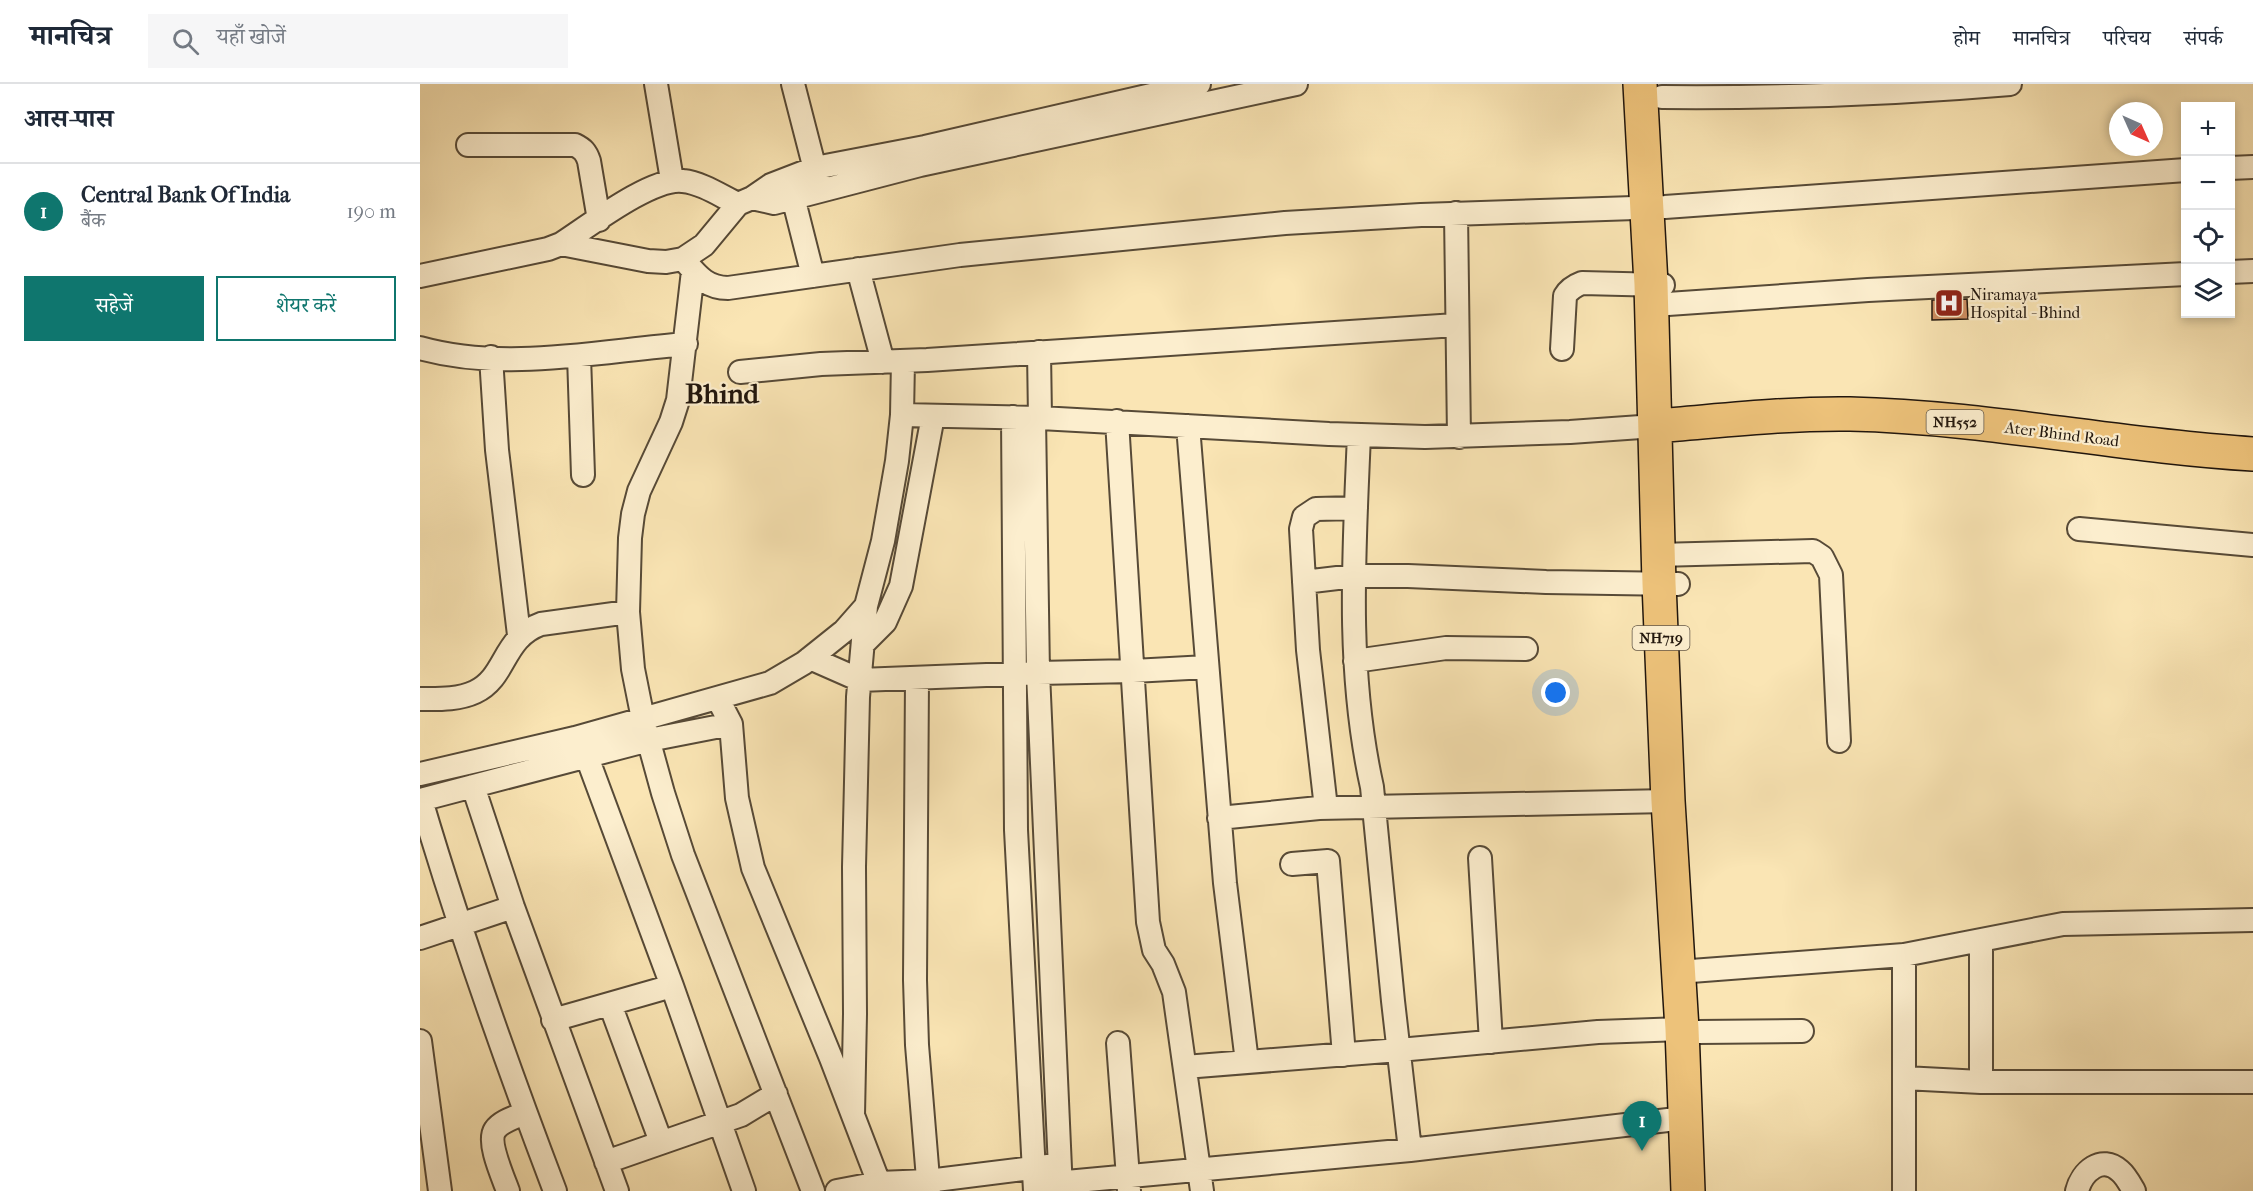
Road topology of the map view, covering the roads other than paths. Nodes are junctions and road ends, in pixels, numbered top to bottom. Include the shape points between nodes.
1 (656, 84) edge
2 (793, 84) edge
3 (1199, 84) edge
4 (1296, 84) edge
5 (2010, 84) edge
6 (1654, 88) edge
7 (468, 145) dead end
8 (2253, 167) edge
9 (2235, 168) edge
10 (2181, 170) edge
11 (818, 179) junction
12 (672, 180) junction
13 (793, 197) junction
14 (745, 201) junction
15 (1656, 207) junction
16 (1456, 213) junction
17 (599, 220) junction
18 (561, 244) junction
19 (688, 265) junction
20 (858, 269) junction
21 (2253, 271) edge
22 (2235, 272) edge
23 (2181, 274) edge
24 (420, 276) edge
25 (813, 276) junction
26 (1662, 291) junction
27 (1456, 325) junction
28 (686, 344) junction
29 (420, 348) edge
30 (1562, 349) dead end
31 (1039, 352) junction
32 (579, 356) junction
33 (491, 357) junction
34 (907, 361) junction
35 (740, 372) dead end
36 (918, 415) junction
37 (1029, 418) junction
38 (1117, 421) junction
39 (1664, 425) junction
40 (1188, 426) junction
41 (1359, 435) junction
42 (1459, 437) junction
43 (2253, 454) edge
44 (583, 476) dead end
45 (904, 497) junction
46 (1356, 508) junction
47 (2079, 529) dead end
48 (2253, 545) edge
49 (1668, 569) junction
50 (1354, 576) junction
51 (1304, 582) junction
52 (628, 612) junction
53 (865, 626) junction
54 (519, 635) junction
55 (1526, 649) dead end
56 (810, 658) junction
57 (1355, 661) junction
58 (1207, 666) junction
59 (1133, 671) junction
60 (1038, 673) junction
61 (1015, 674) junction
62 (917, 679) junction
63 (860, 680) junction
64 (420, 699) edge
65 (724, 710) junction
66 (646, 729) junction
67 (1839, 741) dead end
68 (549, 754) junction
69 (587, 757) junction
70 (420, 774) edge
71 (472, 786) junction
72 (421, 800) edge
73 (1668, 801) junction
74 (1326, 808) junction
75 (1374, 808) junction
76 (1219, 818) junction
77 (1480, 858) dead end
78 (1292, 864) dead end
79 (513, 907) junction
80 (2253, 920) edge
81 (460, 925) junction
82 (420, 938) edge
83 (1981, 941) junction
84 (1904, 955) junction
85 (1687, 972) junction
86 (672, 986) junction
87 (610, 1004) junction
88 (553, 1020) junction
89 (1690, 1030) junction
90 (1802, 1031) dead end
91 (420, 1041) edge
92 (1491, 1042) junction
93 (1118, 1043) dead end
94 (1399, 1050) junction
95 (1344, 1055) junction
96 (1247, 1062) junction
97 (1185, 1067) junction
98 (1904, 1078) junction
99 (1981, 1082) junction
100 (2253, 1082) edge
101 (776, 1094) junction
102 (525, 1113) junction
103 (853, 1115) junction
104 (1685, 1118) junction
105 (719, 1121) junction
106 (662, 1142) junction
107 (1410, 1150) junction
108 (606, 1162) junction
109 (1060, 1180) edge
110 (1200, 1180) edge
111 (1035, 1182) edge
112 (1128, 1184) edge
113 (928, 1186) edge
114 (880, 1187) edge
115 (440, 1191) edge
116 (508, 1191) edge
117 (555, 1191) edge
118 (617, 1191) edge
119 (744, 1191) edge
120 (813, 1191) edge
121 (837, 1191) edge
122 (1688, 1191) edge
123 (1704, 1191) edge
124 (1904, 1191) edge
125 (2077, 1191) edge
126 (2134, 1191) edge

1 - 12 street
2 - 11 street
3 - 11 street via 925,147
4 - 11 street via 932,163
5 - 6 street via 1825,96
6 - 15 highway, NH719
7 - 17 street via 582,148 589,161
8 - 9 street
10 - 15 street
11 - 13 street
11 - 14 street via 771,185
12 - 14 street
12 - 17 street via 648,189
13 - 14 street via 774,203
13 - 25 street
14 - 19 street
15 - 16 street
15 - 26 highway, NH719
16 - 20 street via 1274,224
16 - 27 street
17 - 18 street
18 - 19 street
18 - 24 street
19 - 25 street via 707,284 717,288
19 - 28 street
20 - 25 street
20 - 34 street
21 - 22 street
23 - 26 street via 1868,291
26 - 30 street via 1582,283 1568,290
26 - 39 highway, NH719
27 - 31 street
27 - 42 street
28 - 32 street
28 - 52 street via 678,400 633,514
29 - 33 street via 457,356
31 - 34 street
31 - 37 street
32 - 33 street
32 - 44 street
33 - 54 street via 497,450
34 - 35 street
34 - 36 street
36 - 37 street
36 - 45 street
36 - 45 street
37 - 38 street
37 - 60 street
37 - 61 street
38 - 40 street
38 - 59 street
39 - 42 street
39 - 43 highway, Ater Bhind Road / NH552 via 1850,414
39 - 49 highway, NH719
40 - 41 street
40 - 58 street
41 - 42 street
41 - 46 street
45 - 53 street via 883,541
45 - 53 street via 901,586 885,622
46 - 50 street
46 - 51 street via 1316,509 1304,517
47 - 48 street
49 - 50 street via 1546,582
49 - 67 street via 1813,551 1822,557 1831,575
49 - 73 highway, NH719
49 - 85 highway, NH719
50 - 51 street
50 - 57 street
51 - 74 street
52 - 54 street via 541,624
52 - 66 street via 633,669
53 - 56 street via 844,631
53 - 63 street
54 - 64 street via 493,677 476,692
55 - 57 street via 1446,648
56 - 63 street
56 - 65 street
57 - 75 street
58 - 59 street
58 - 76 street
59 - 60 street
59 - 97 street via 1150,936 1174,992
60 - 61 street
60 - 109 street
61 - 62 street
61 - 111 street via 1016,830
62 - 63 street
62 - 113 street via 915,980
63 - 103 street
65 - 66 street
65 - 103 street via 737,798 753,868
66 - 68 street
66 - 69 street
66 - 101 street via 683,855
68 - 69 street
68 - 70 street
68 - 71 street
69 - 86 street
71 - 72 street
71 - 79 street
72 - 81 street
73 - 75 street
73 - 85 highway, NH719
74 - 75 street
74 - 76 street
75 - 94 street
76 - 96 street
77 - 92 street
78 - 95 street via 1328,861
79 - 81 street
79 - 88 street
80 - 83 street via 2063,924
81 - 82 street
81 - 102 street
83 - 84 street
83 - 99 street
84 - 85 street
84 - 98 street
85 - 89 highway, NH719
86 - 87 street
86 - 105 street
87 - 88 street
87 - 106 street
88 - 108 street
89 - 90 street
89 - 92 street via 1598,1032
89 - 104 highway, NH719
89 - 123 highway, NH719
91 - 115 street
92 - 94 street
93 - 112 street
94 - 95 street
94 - 107 street
95 - 96 street
96 - 97 street
97 - 110 street
98 - 99 street
98 - 124 street
99 - 100 street
101 - 105 street via 741,1115
101 - 120 street
102 - 116 street via 501,1124 493,1137
102 - 117 street
103 - 114 street
104 - 107 street
104 - 122 highway, NH719
105 - 106 street
105 - 119 street
106 - 108 street
107 - 110 street
108 - 118 street
109 - 111 street
109 - 112 street
110 - 112 street
111 - 113 street
113 - 114 street
114 - 121 street
125 - 126 street via 2086,1172 2106,1165 2121,1172

